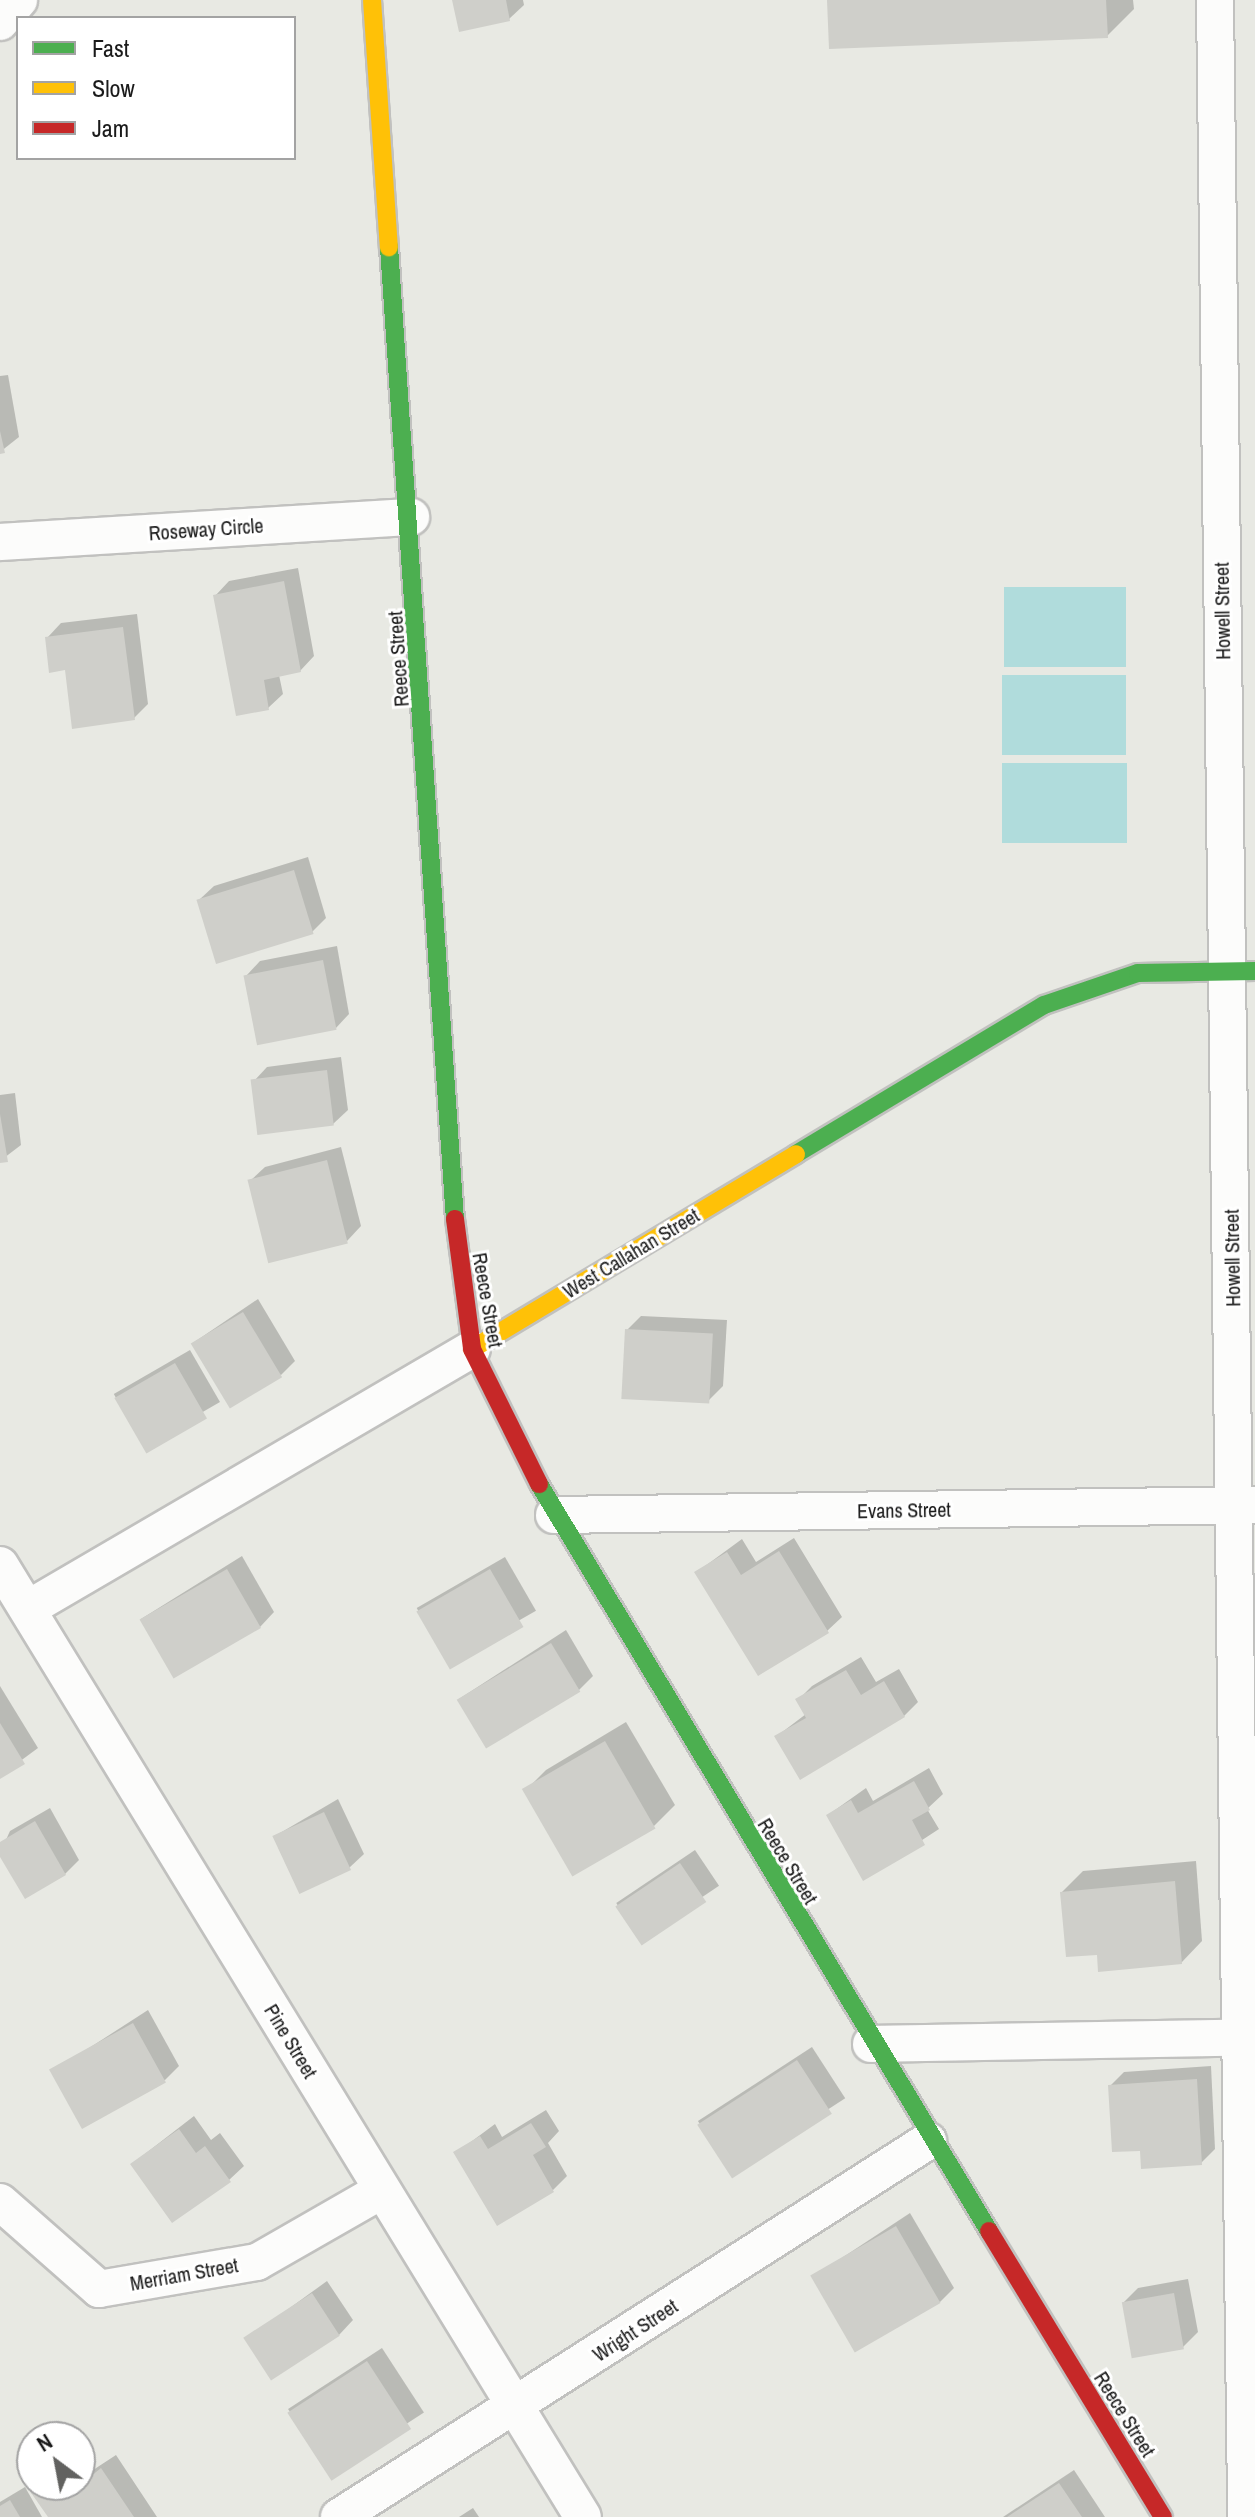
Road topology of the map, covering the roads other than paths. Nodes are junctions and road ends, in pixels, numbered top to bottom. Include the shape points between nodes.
1 (19, 0) edge
2 (372, 0) edge
3 (1215, 0) edge
4 (0, 22) edge
5 (411, 517) junction
6 (0, 542) edge
7 (1240, 972) edge
8 (472, 1349) junction
9 (1246, 1505) edge
10 (554, 1515) junction
11 (0, 1565) edge
12 (29, 1608) junction
13 (1249, 2037) edge
14 (871, 2044) junction
15 (928, 2141) junction
16 (381, 2191) junction
17 (0, 2202) edge
18 (517, 2406) junction
19 (339, 2517) edge
20 (583, 2517) edge
21 (1163, 2517) edge
22 (1246, 2517) edge

1 - 4 street
2 - 5 street, Reece Street
3 - 7 street, Howell Street
5 - 6 street, Roseway Circle
5 - 8 street, Reece Street via 457,1247
7 - 8 street, West Callahan Street via 1138,973 1044,1005
7 - 9 street, Howell Street
8 - 10 street, Reece Street
8 - 12 street, West Callahan Street
9 - 10 street, Evans Street
9 - 13 street, Howell Street
10 - 14 street, Reece Street
11 - 12 street, Pine Street
12 - 16 street, Pine Street
13 - 14 street
13 - 22 street, Howell Street
14 - 15 street, Reece Street
15 - 18 street, Wright Street
15 - 21 street, Reece Street
16 - 17 street, Merriam Street via 257,2262 99,2289
16 - 18 street, Pine Street
18 - 19 street, Wright Street
18 - 20 street, Pine Street

